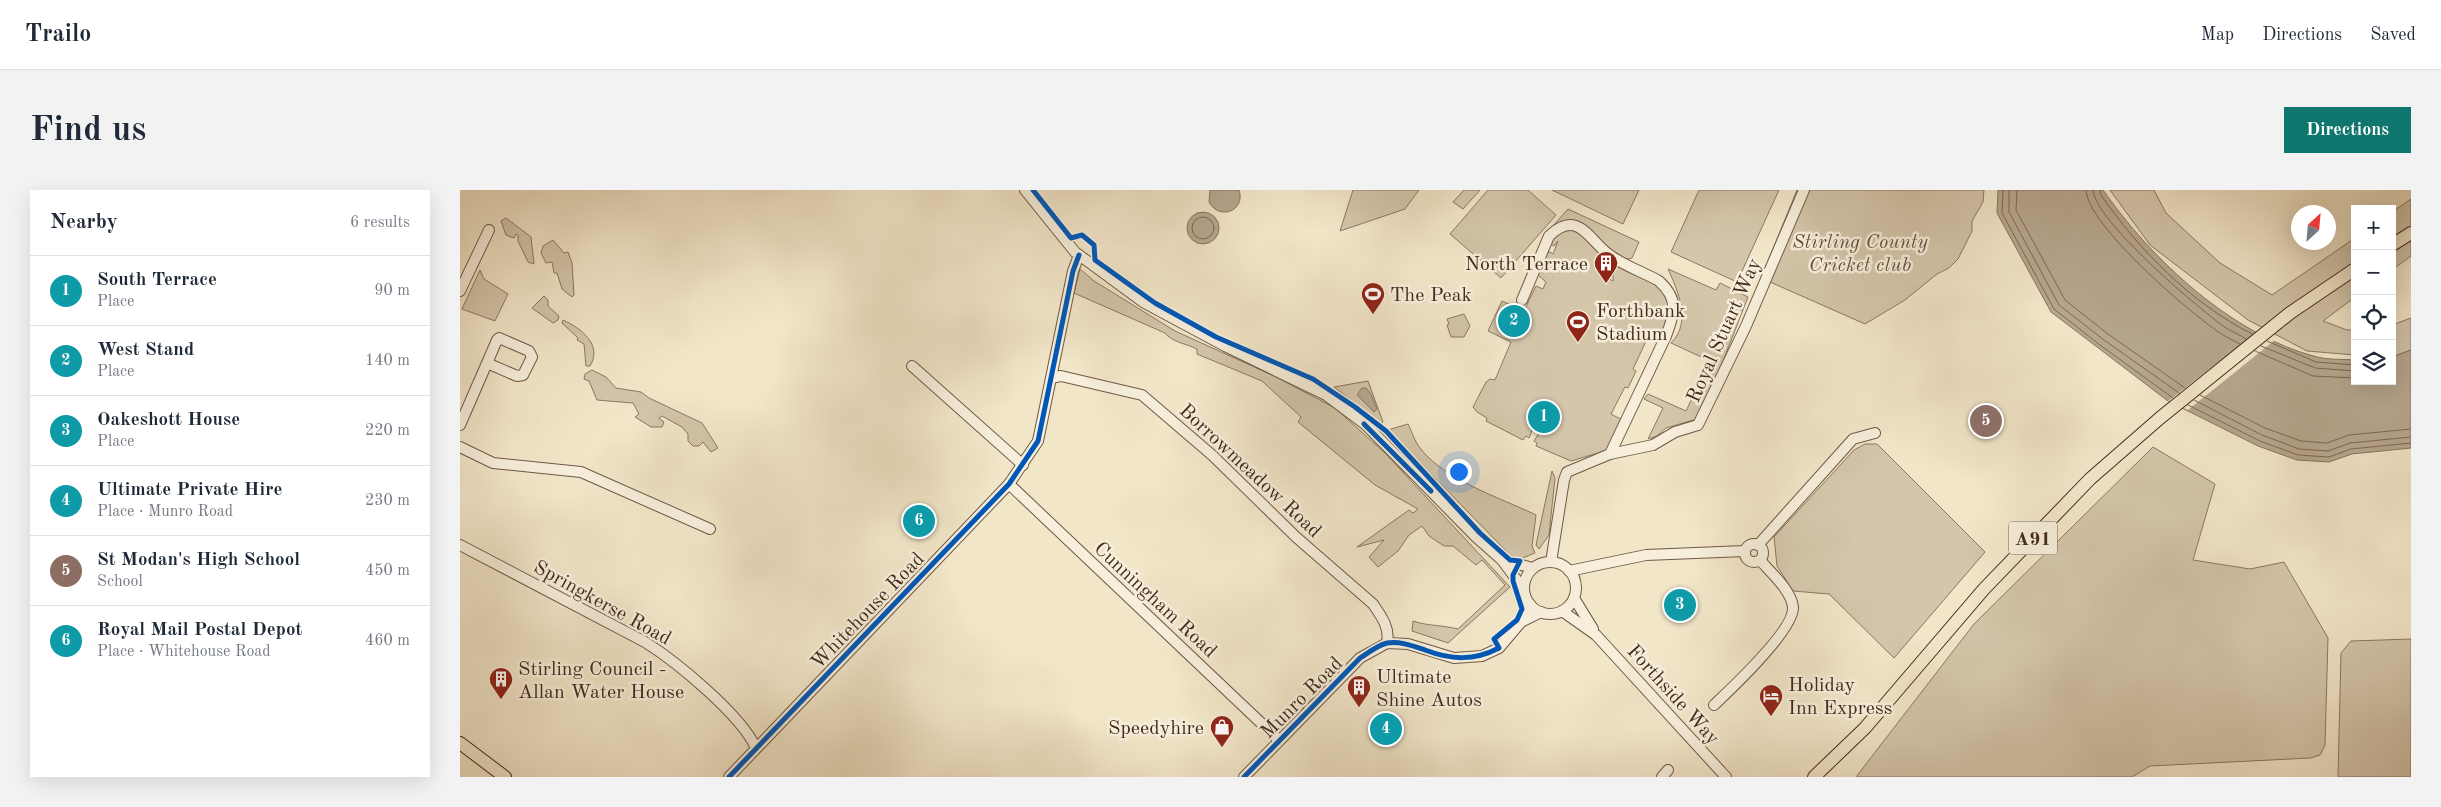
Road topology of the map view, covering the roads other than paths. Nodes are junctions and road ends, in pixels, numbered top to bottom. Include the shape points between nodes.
1 (1025, 190) edge
2 (1804, 190) edge
3 (489, 230) dead end
4 (2411, 233) edge
5 (2396, 242) edge
6 (1079, 255) junction
7 (2351, 272) edge
8 (460, 292) edge
9 (1522, 300) dead end
10 (487, 363) junction
11 (912, 366) dead end
12 (1052, 378) junction
13 (460, 425) edge
14 (1875, 433) dead end
15 (460, 448) edge
16 (1610, 454) junction
17 (1023, 465) junction
18 (1009, 484) junction
19 (710, 528) dead end
20 (1758, 545) junction
21 (460, 546) edge
22 (1745, 551) junction
23 (1502, 560) junction
24 (1760, 560) junction
25 (1551, 562) junction
26 (1533, 568) junction
27 (1569, 571) junction
28 (1524, 590) junction
29 (1574, 598) junction
30 (1530, 604) junction
31 (1562, 610) junction
32 (1542, 612) junction
33 (1521, 622) junction
34 (1596, 635) junction
35 (1387, 643) junction
36 (1714, 705) dead end
37 (1279, 740) junction
38 (460, 743) edge
39 (756, 748) junction
40 (505, 777) edge
41 (729, 777) edge
42 (1244, 777) edge
43 (1726, 777) edge
44 (1814, 777) edge

1 - 6 street
2 - 16 street, Royal Stuart Way via 1746,326 1698,425 1675,432 1653,445
3 - 8 street
4 - 5 main road
6 - 12 street, Whitehouse Road
6 - 23 street via 1143,302 1326,395 1380,438
7 - 44 main road, A91 via 2290,313 2090,479 1984,589 1865,728
9 - 16 street via 1549,236 1563,227 1586,230 1611,256 1659,280 1666,287 1674,306 1674,316
10 - 10 street via 500,338 529,351 532,357 524,375 517,376
10 - 13 street
11 - 17 street
12 - 17 street, Whitehouse Road via 1038,441
12 - 35 street, Borrowmeadow Road via 1061,376 1142,395 1373,604 1389,634
14 - 20 street via 1853,439
15 - 19 street via 493,463 581,472
16 - 25 street, Royal Stuart Way via 1567,472
17 - 18 street, Whitehouse Road
18 - 37 street, Cunningham Road
18 - 39 street, Whitehouse Road
20 - 22 street via 1749,545
20 - 24 street via 1763,552
21 - 39 street, Springkerse Road via 604,620 668,657 727,710 750,735
22 - 24 street via 1750,561
22 - 27 street via 1646,555
23 - 26 street
23 - 28 street
24 - 36 street via 1793,605 1792,617 1784,631
25 - 26 street
25 - 27 street
26 - 28 street
27 - 29 street via 1575,583
28 - 30 street
29 - 31 street
29 - 34 street, Forthside Way
30 - 32 street
30 - 33 street
31 - 32 street
31 - 34 street, Forthside Way
32 - 33 street
33 - 35 street via 1499,648 1476,657 1454,658 1408,644
34 - 43 street, Forthside Way
35 - 37 street, Munro Road via 1360,658
37 - 42 street, Munro Road
38 - 40 main road
39 - 41 street, Whitehouse Road

